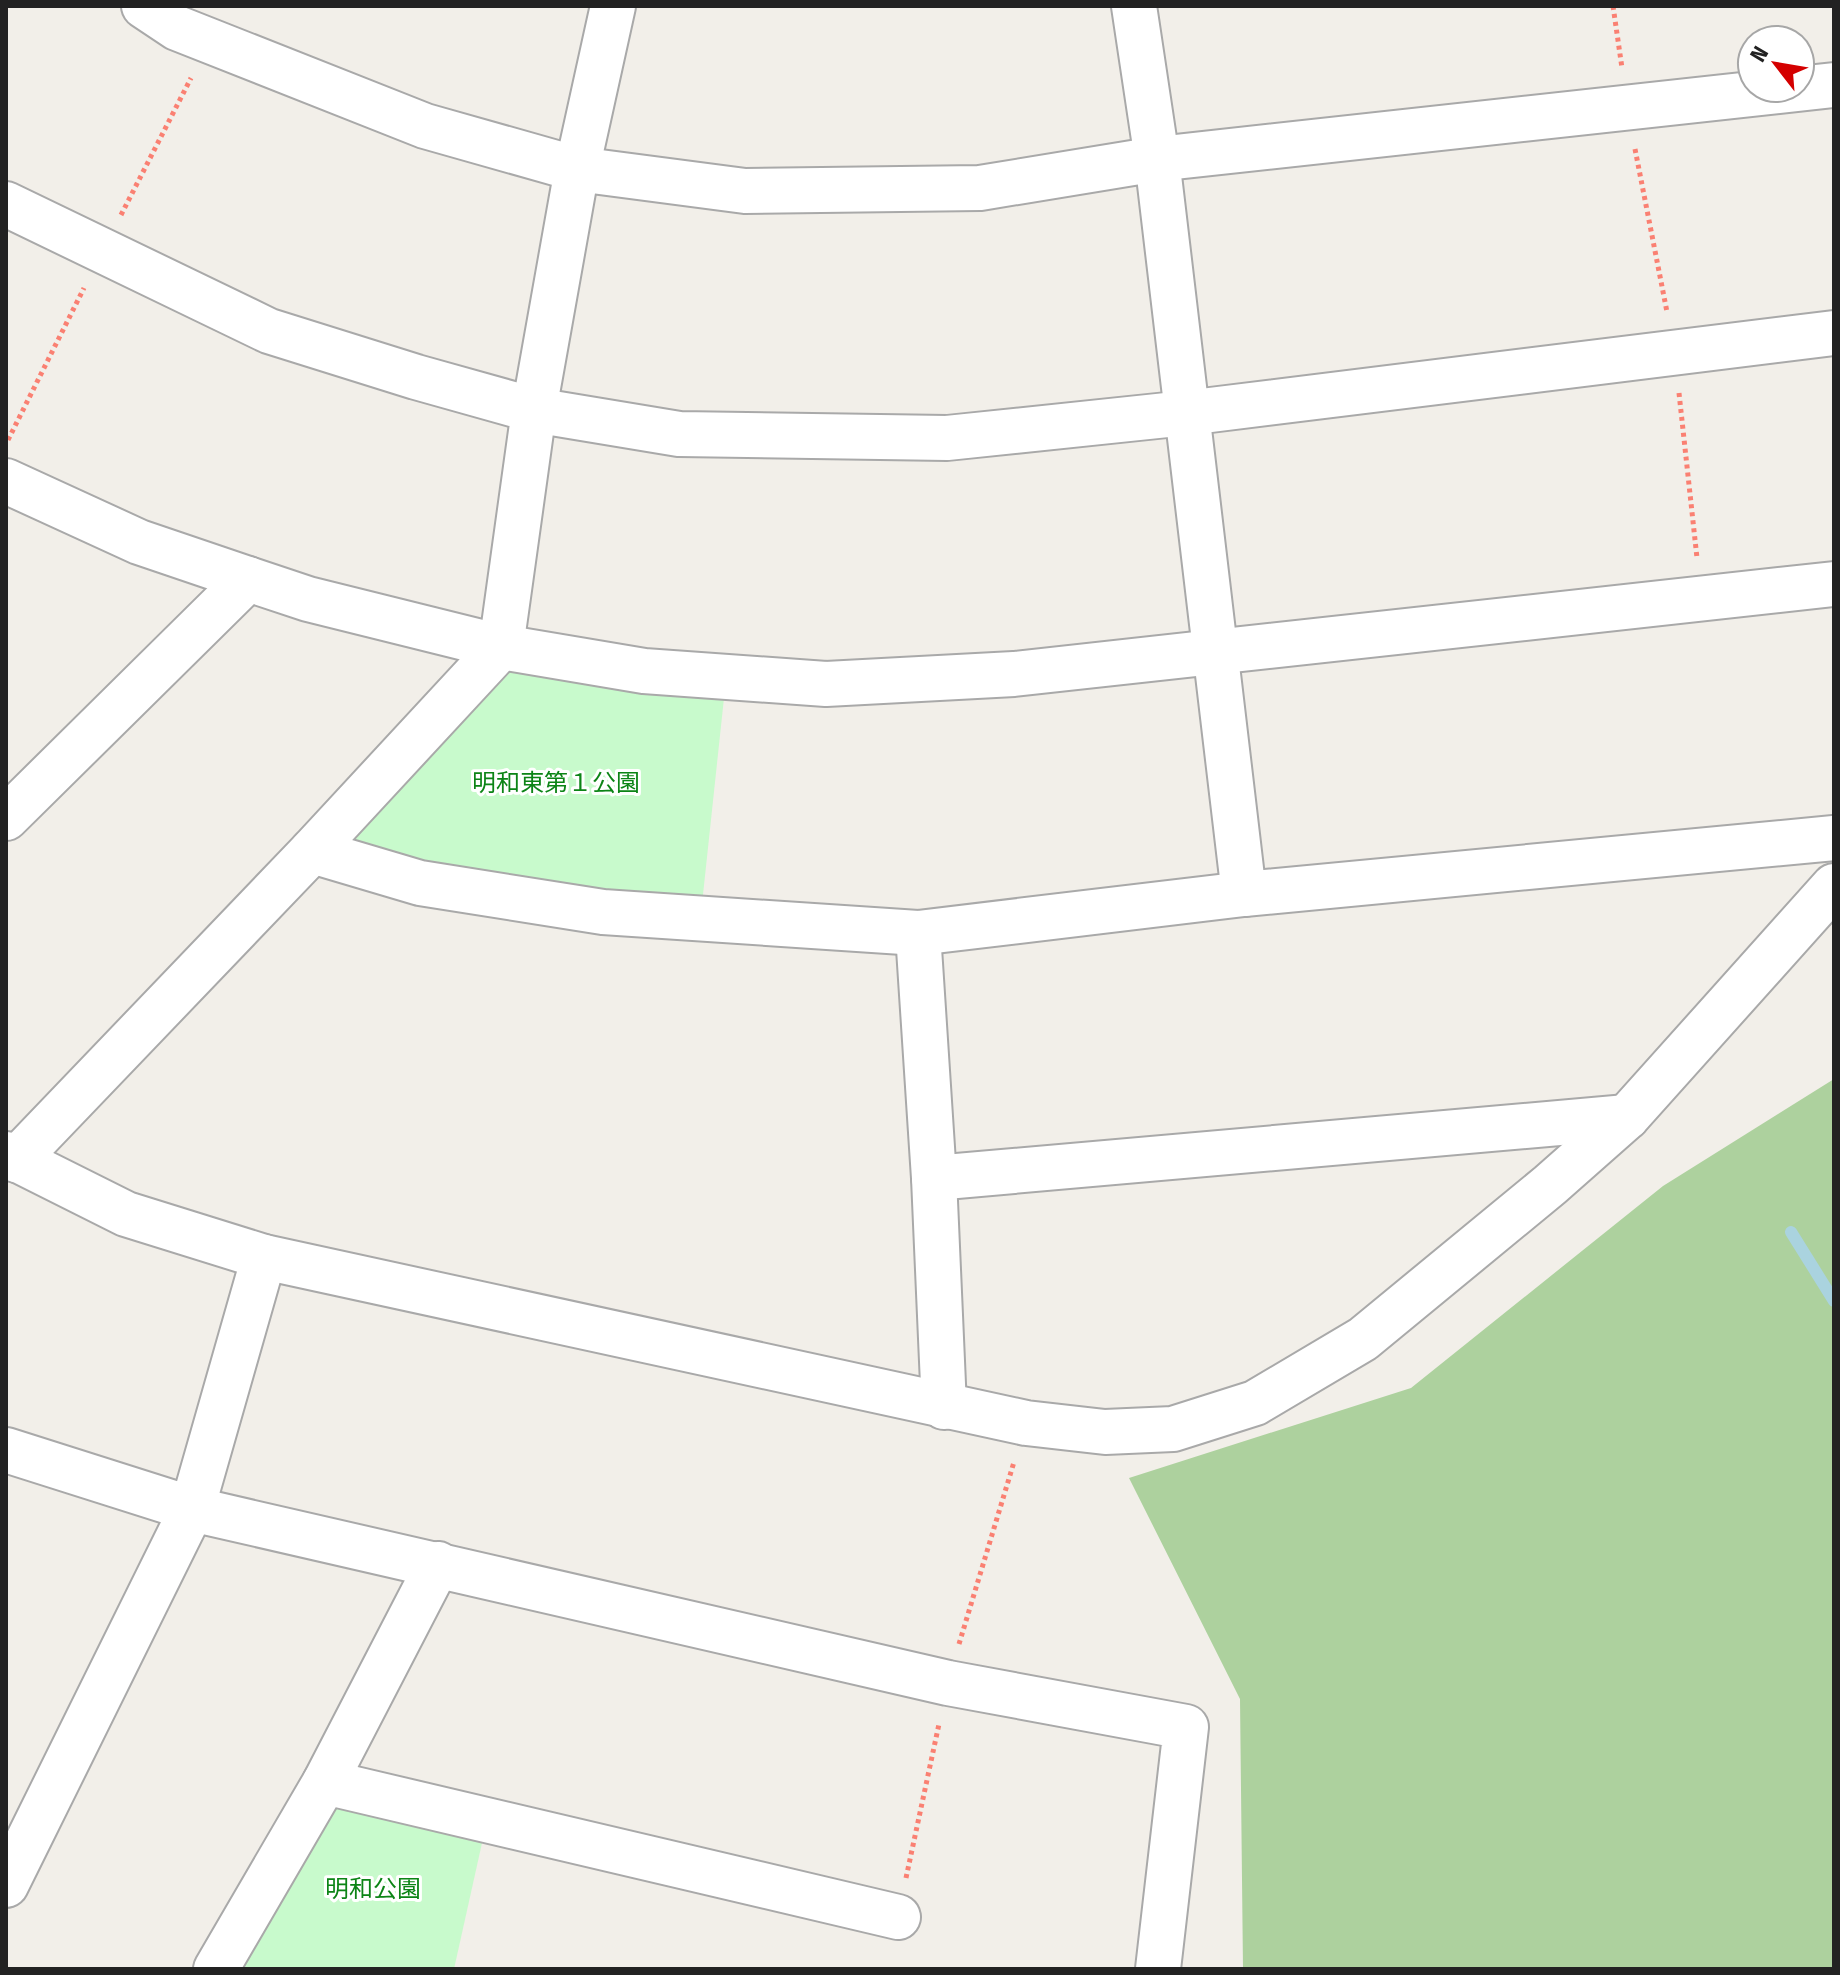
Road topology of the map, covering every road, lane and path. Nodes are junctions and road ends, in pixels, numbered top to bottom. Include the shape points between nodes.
1 (144, 6) edge
2 (613, 6) edge
3 (1134, 6) edge
4 (1613, 6) edge
5 (1834, 85) edge
6 (1627, 108) junction
7 (1157, 159) junction
8 (577, 169) junction
9 (6, 204) edge
10 (1834, 333) edge
11 (1675, 353) junction
12 (534, 410) junction
13 (1186, 413) junction
14 (6, 481) edge
15 (248, 579) junction
16 (1834, 584) edge
17 (1702, 599) junction
18 (501, 647) junction
19 (1214, 654) junction
20 (6, 818) edge
21 (1834, 838) edge
22 (312, 851) junction
23 (1834, 886) edge
24 (1244, 894) junction
25 (918, 933) junction
26 (1627, 1117) junction
27 (11, 1157) edge
28 (934, 1178) junction
29 (264, 1257) junction
30 (944, 1407) junction
31 (6, 1450) edge
32 (192, 1509) junction
33 (438, 1564) junction
34 (325, 1782) junction
35 (6, 1885) edge
36 (898, 1917) dead end
37 (216, 1969) edge
38 (1158, 1969) edge

1 - 8 street via 177,28 425,126
2 - 8 street
3 - 7 street
4 - 6 path
5 - 6 street
6 - 7 street
6 - 11 path
7 - 8 street via 980,188 745,191
7 - 13 street
8 - 12 street
9 - 12 street via 269,331
10 - 11 street
11 - 13 street
11 - 17 path
12 - 13 street via 679,434 947,438
12 - 18 street
13 - 19 street
14 - 15 street via 139,542
15 - 18 street
15 - 20 street
16 - 17 street
17 - 19 street
18 - 19 street via 644,671 826,684 1014,674
18 - 22 street
19 - 24 street
21 - 24 street
22 - 25 street via 420,883 603,912
22 - 27 street
23 - 26 street
24 - 25 street
25 - 28 street
26 - 28 street
26 - 30 street via 1363,1339 1255,1403 1173,1429 1105,1432
27 - 29 street via 126,1214
28 - 30 street
29 - 30 street
29 - 32 street
31 - 32 street
32 - 33 street
32 - 35 street
33 - 34 street
33 - 38 street via 948,1683 1186,1727
34 - 36 street
34 - 37 street

